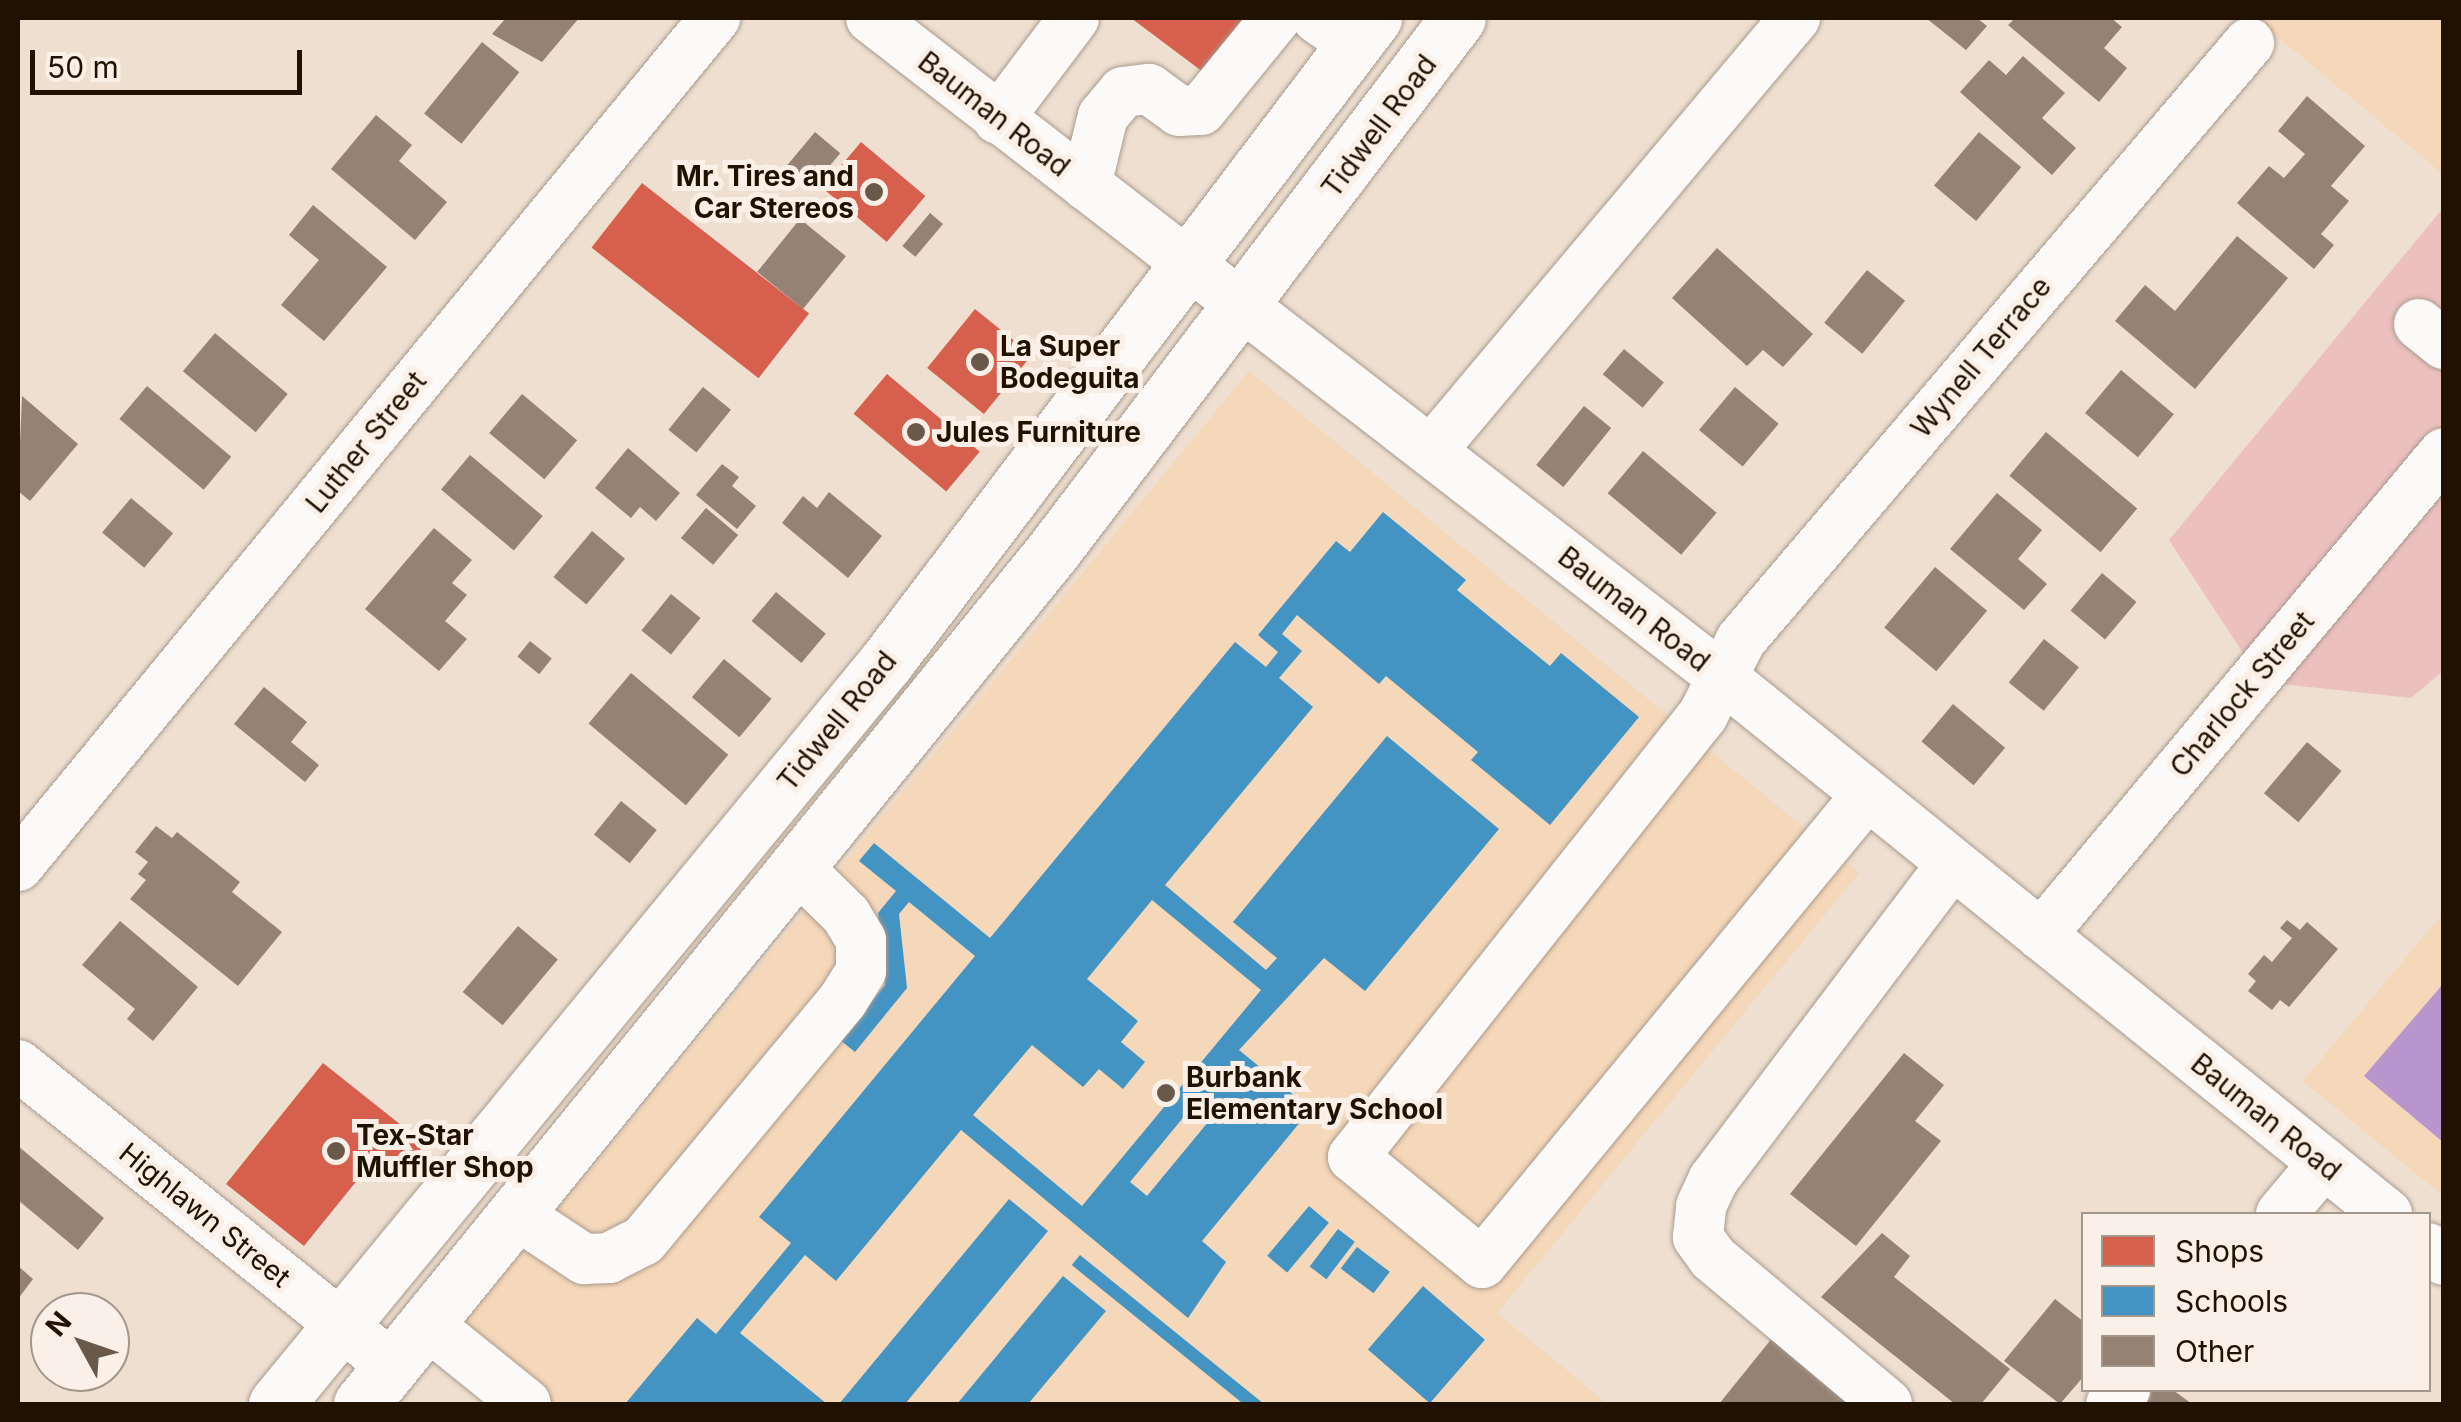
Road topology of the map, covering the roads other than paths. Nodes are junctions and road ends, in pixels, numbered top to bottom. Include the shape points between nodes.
1 (715, 18) edge
2 (871, 18) edge
3 (1074, 18) edge
4 (1276, 18) edge
5 (1458, 18) edge
6 (1795, 18) edge
7 (1348, 26) edge
8 (2249, 43) dead end
9 (998, 119) junction
10 (1086, 185) junction
11 (1192, 266) junction
12 (1243, 306) junction
13 (1431, 451) junction
14 (2444, 453) edge
15 (887, 661) junction
16 (1722, 677) junction
17 (937, 696) junction
18 (1867, 795) junction
19 (1952, 864) junction
20 (18, 866) edge
21 (798, 868) junction
22 (2041, 936) junction
23 (617, 988) junction
24 (664, 1032) junction
25 (18, 1065) edge
26 (2324, 1164) junction
27 (2283, 1212) edge
28 (2385, 1212) edge
29 (516, 1214) junction
30 (427, 1324) junction
31 (340, 1325) junction
32 (376, 1385) edge
33 (276, 1404) edge
34 (526, 1404) edge
35 (1887, 1404) edge

1 - 20 street, Luther Street
2 - 9 street, Bauman Road
3 - 9 street
4 - 10 street via 1201,110 1179,111 1150,89 1123,92 1103,116
5 - 12 main road, Tidwell Road
6 - 13 street
7 - 11 main road, Tidwell Road
8 - 16 street, Wynell Terrace via 1741,640
9 - 10 street, Bauman Road
10 - 11 street, Bauman Road
11 - 12 street, Bauman Road
11 - 15 main road, Tidwell Road
12 - 13 street, Bauman Road
12 - 17 main road, Tidwell Road
13 - 16 street, Bauman Road
14 - 22 street, Charlock Street
15 - 17 main road
15 - 23 main road, Tidwell Road
16 - 18 street, Bauman Road
16 - 18 street, Wynell Terrace via 1703,715 1353,1157 1482,1263
17 - 21 main road, Tidwell Road
18 - 19 street, Bauman Road
19 - 22 street, Bauman Road
19 - 35 street via 1713,1180 1701,1206 1698,1237 1713,1258
21 - 24 main road, Tidwell Road
21 - 29 street via 846,915 861,940 861,971 843,1000 644,1241 609,1258 584,1259
22 - 26 street, Bauman Road
23 - 24 main road
23 - 31 main road, Tidwell Road
24 - 29 main road, Tidwell Road
25 - 31 street, Highlawn Street
26 - 27 street
26 - 28 street, Bauman Road
29 - 30 main road, Tidwell Road
30 - 32 main road, Tidwell Road
30 - 34 street
31 - 32 street, Highlawn Street
31 - 33 main road, Tidwell Road

